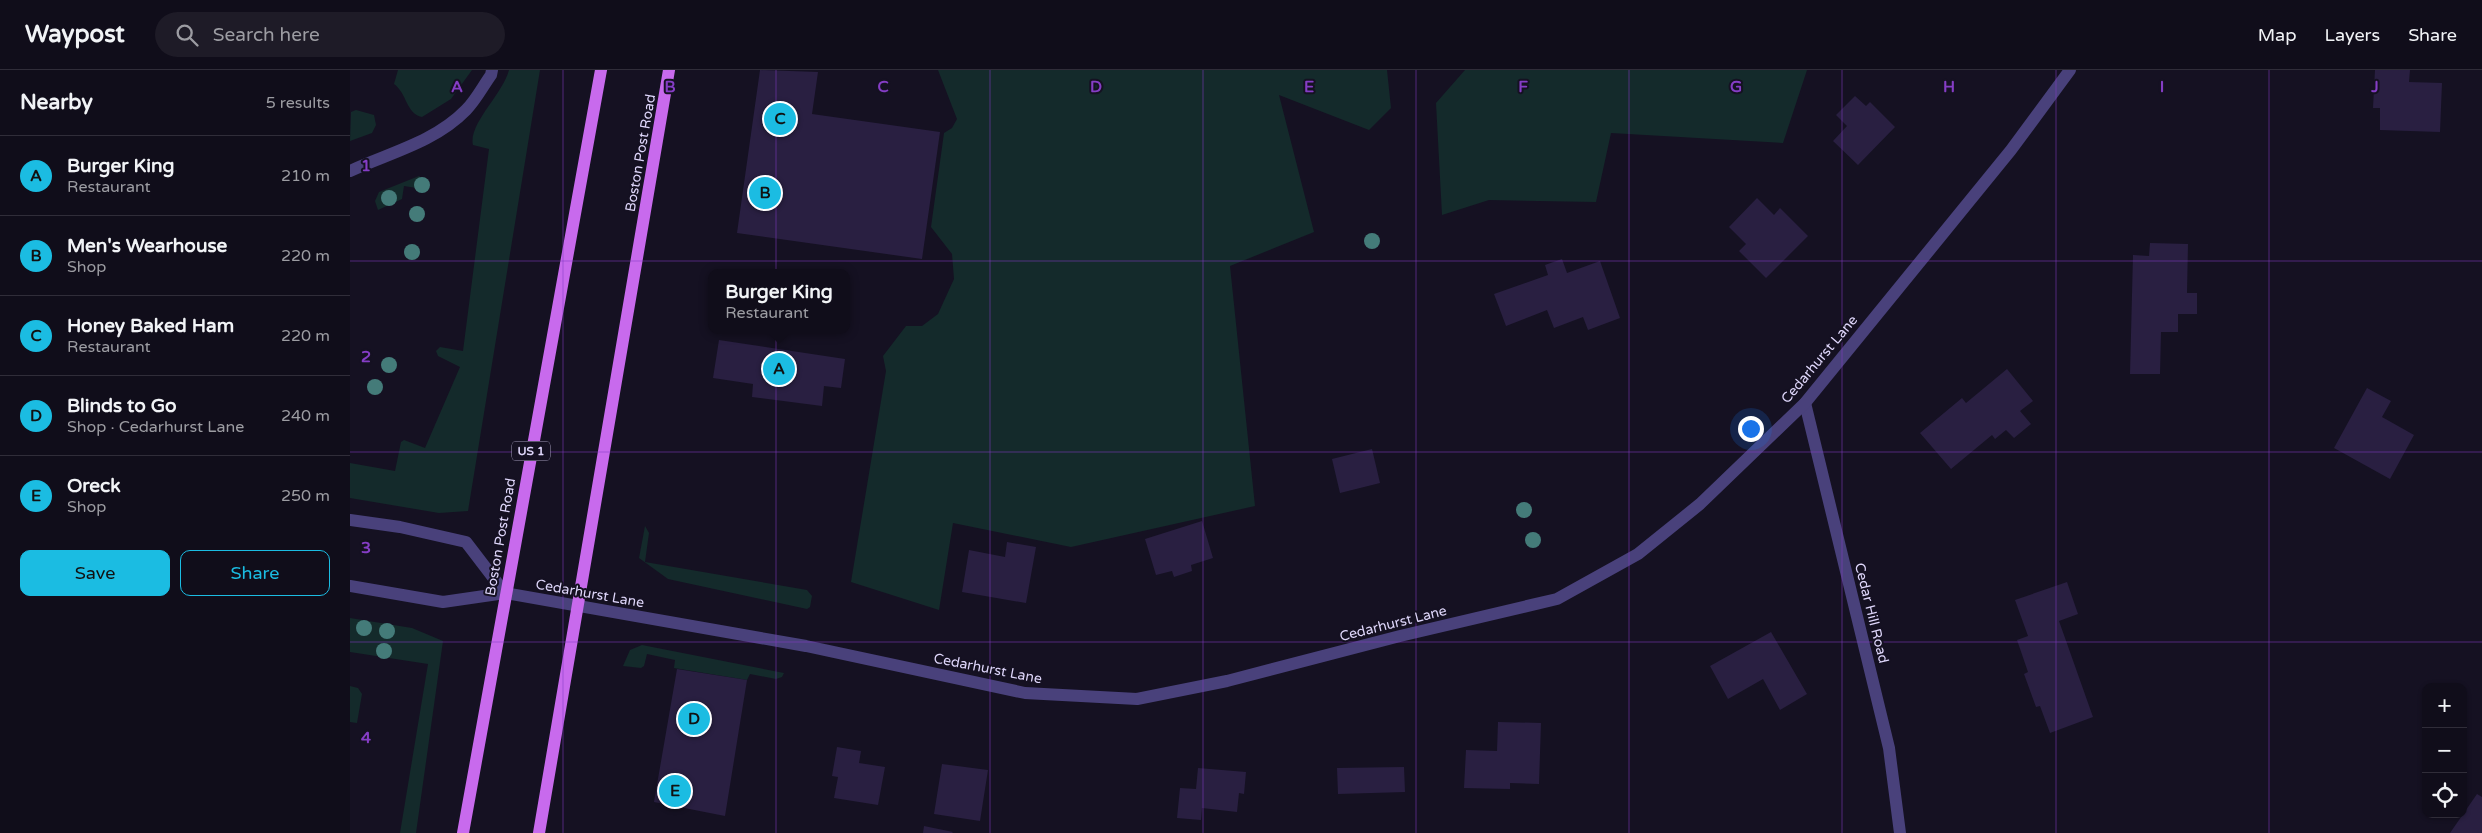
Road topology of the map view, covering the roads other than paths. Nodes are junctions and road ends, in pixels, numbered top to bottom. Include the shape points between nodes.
1 (492, 70) edge
2 (601, 70) edge
3 (669, 70) edge
4 (2070, 70) edge
5 (350, 171) edge
6 (1805, 403) junction
7 (350, 520) edge
8 (350, 586) edge
9 (505, 593) junction
10 (577, 606) junction
11 (463, 833) edge
12 (539, 833) edge
13 (1900, 833) edge

1 - 5 street via 466,109 442,129
2 - 9 main road, Boston Post Road / US 1
3 - 10 main road, Boston Post Road
4 - 6 street, Cedarhurst Lane via 2011,150
6 - 10 street, Cedarhurst Lane via 1700,504 1638,554 1557,599 1227,681 1137,699 1025,693 811,647
6 - 13 street, Cedar Hill Road via 1889,748
7 - 9 street via 466,542
8 - 9 street, Cedarhurst Lane via 443,602
9 - 10 street, Cedarhurst Lane
9 - 11 main road, Boston Post Road / US 1
10 - 12 main road, Boston Post Road

